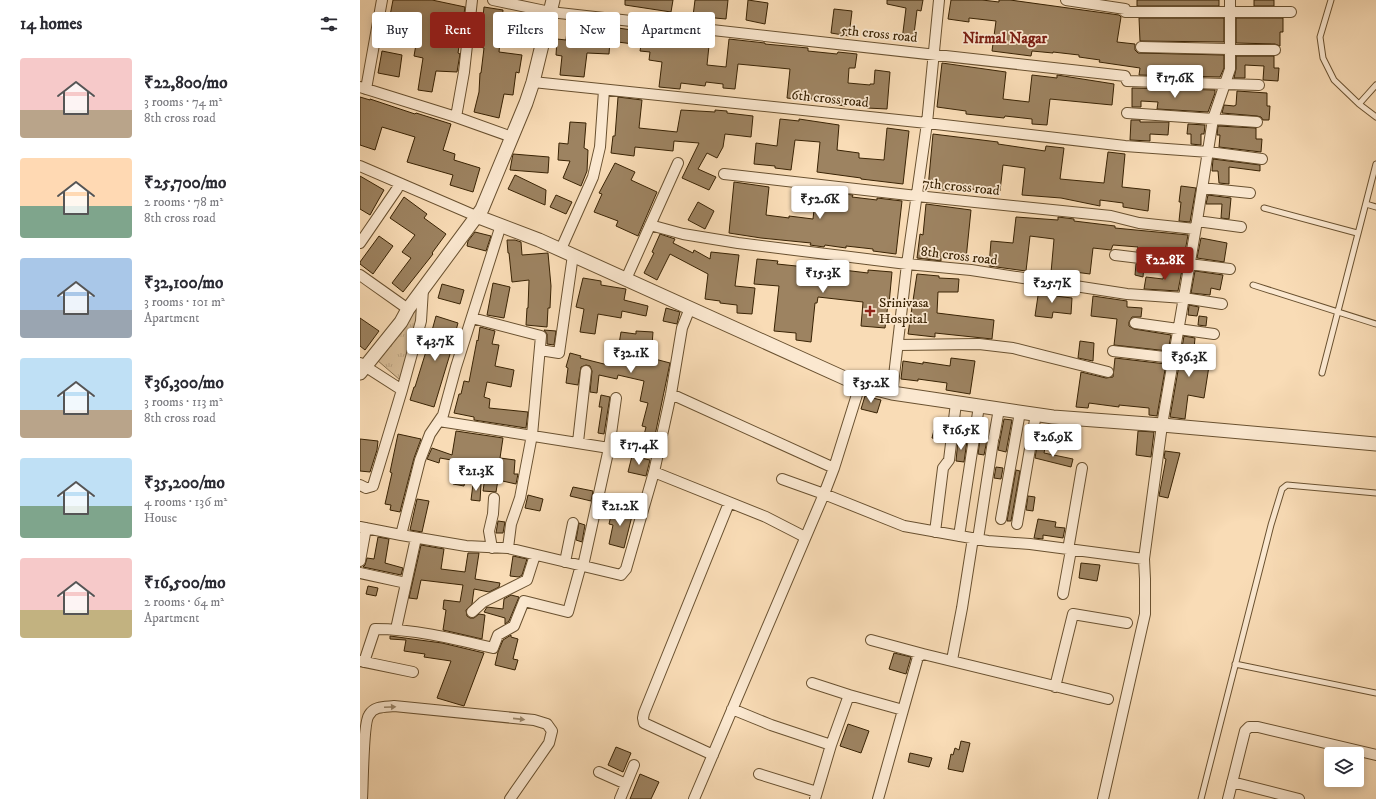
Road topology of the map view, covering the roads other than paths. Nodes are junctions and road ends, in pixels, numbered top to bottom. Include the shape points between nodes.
1 (382, 0) edge
2 (472, 0) edge
3 (493, 0) edge
4 (939, 0) edge
5 (1066, 0) edge
6 (1230, 0) edge
7 (1331, 0) edge
8 (1125, 4) edge
9 (551, 6) edge
10 (1230, 12) junction
11 (1291, 12) dead end
12 (1141, 47) dead end
13 (1230, 49) junction
14 (1275, 50) dead end
15 (933, 54) junction
16 (533, 82) junction
17 (1225, 84) junction
18 (1259, 85) dead end
19 (1376, 85) edge
20 (363, 88) edge
21 (604, 90) junction
22 (1359, 104) junction
23 (1127, 113) dead end
24 (456, 117) junction
25 (1376, 117) edge
26 (1213, 119) junction
27 (1257, 122) dead end
28 (927, 123) junction
29 (512, 137) junction
30 (1209, 152) junction
31 (1262, 159) dead end
32 (678, 163) dead end
33 (1376, 164) edge
34 (360, 166) edge
35 (724, 174) dead end
36 (399, 183) junction
37 (1202, 188) junction
38 (1250, 193) dead end
39 (917, 196) junction
40 (1366, 204) junction
41 (1376, 207) edge
42 (1264, 208) dead end
43 (476, 216) junction
44 (501, 225) junction
45 (650, 225) junction
46 (1196, 225) junction
47 (1241, 227) dead end
48 (1357, 233) junction
49 (360, 243) edge
50 (561, 249) junction
51 (573, 255) junction
52 (1115, 255) dead end
53 (907, 264) junction
54 (1190, 264) junction
55 (1230, 269) dead end
56 (360, 275) edge
57 (626, 279) junction
58 (1253, 285) dead end
59 (423, 289) junction
60 (1184, 298) junction
61 (1222, 304) dead end
62 (690, 308) junction
63 (408, 309) junction
64 (1338, 312) junction
65 (472, 318) junction
66 (1135, 323) dead end
67 (1376, 324) edge
68 (1178, 329) junction
69 (1214, 334) dead end
70 (898, 345) junction
71 (540, 350) junction
72 (1113, 351) dead end
73 (1173, 358) junction
74 (361, 368) edge
75 (586, 370) dead end
76 (1108, 372) dead end
77 (1322, 373) dead end
78 (860, 384) junction
79 (402, 390) junction
80 (892, 393) junction
81 (671, 394) junction
82 (616, 398) dead end
83 (956, 402) junction
84 (979, 406) junction
85 (999, 409) junction
86 (1020, 412) junction
87 (1036, 414) junction
88 (439, 422) junction
89 (1162, 425) junction
90 (532, 435) junction
91 (578, 442) junction
92 (1376, 444) edge
93 (609, 448) junction
94 (834, 468) junction
95 (1082, 468) dead end
96 (654, 472) junction
97 (782, 479) dead end
98 (360, 485) edge
99 (1376, 493) edge
100 (824, 494) junction
101 (494, 498) dead end
102 (729, 502) junction
103 (1001, 519) dead end
104 (573, 523) dead end
105 (1017, 524) dead end
106 (363, 527) edge
107 (935, 532) junction
108 (401, 535) junction
109 (959, 536) junction
110 (805, 537) junction
111 (416, 538) junction
112 (976, 539) junction
113 (492, 548) junction
114 (508, 548) junction
115 (1070, 550) junction
116 (535, 555) junction
117 (1144, 559) junction
118 (360, 561) edge
119 (565, 562) junction
120 (582, 566) junction
121 (360, 573) edge
122 (406, 583) junction
123 (1063, 594) dead end
124 (472, 612) dead end
125 (1127, 624) dead end
126 (396, 629) junction
127 (871, 640) dead end
128 (923, 654) junction
129 (952, 660) junction
130 (362, 661) edge
131 (1235, 664) junction
132 (413, 672) dead end
133 (812, 683) dead end
134 (1055, 687) junction
135 (1376, 693) edge
136 (849, 695) junction
137 (1108, 699) dead end
138 (732, 709) junction
139 (903, 710) junction
140 (831, 745) junction
141 (713, 755) junction
142 (1376, 755) edge
143 (634, 765) dead end
144 (599, 772) dead end
145 (759, 774) dead end
146 (1232, 782) junction
147 (626, 784) junction
148 (816, 796) edge
149 (362, 799) edge
150 (510, 799) edge
151 (620, 799) edge
152 (694, 799) edge
153 (878, 799) edge
154 (1102, 799) edge
155 (1201, 799) edge
156 (1228, 799) edge
157 (1299, 799) edge

1 - 20 street
2 - 24 street
3 - 9 street, 5th cross road
4 - 15 street
5 - 8 street
6 - 10 street
7 - 22 lane via 1320,37 1323,58 1334,80
8 - 10 street via 1125,12
9 - 15 street, 5th cross road
9 - 16 street
10 - 11 street
10 - 13 street
12 - 13 street
13 - 14 street
13 - 17 street via 1230,69
15 - 17 street, 5th cross road via 1125,76 1127,81
15 - 28 street
16 - 21 street, 6th cross road
16 - 29 street
17 - 18 street, 5th cross road
17 - 26 street
19 - 22 lane
20 - 24 street
21 - 28 street, 6th cross road
21 - 50 street via 600,146 593,177
22 - 25 lane
23 - 26 street
24 - 29 street
26 - 27 street
26 - 30 street
28 - 30 street, 6th cross road via 1125,146
28 - 39 street
29 - 43 street via 482,209
30 - 31 street
30 - 37 street
32 - 45 street
33 - 40 lane
34 - 36 street
35 - 39 street, 7th cross road
36 - 43 street
36 - 49 street
37 - 38 street
37 - 46 street
39 - 46 street, 7th cross road via 1111,216 1139,223
39 - 53 street
40 - 41 lane
40 - 48 lane
42 - 48 lane
43 - 44 street
43 - 59 street
44 - 50 street
44 - 65 street
45 - 53 street, 8th cross road via 705,239
45 - 57 street
46 - 47 street, 7th cross road
46 - 54 street
48 - 64 lane
50 - 51 street
51 - 57 street
51 - 71 street via 559,353
52 - 54 street
53 - 60 street, 8th cross road via 971,270 1127,294
53 - 70 street
54 - 55 street
54 - 60 street
56 - 63 street
57 - 62 street
58 - 64 lane
59 - 63 street
59 - 79 street via 421,321
60 - 61 street, 8th cross road
60 - 68 street
62 - 78 street
62 - 81 street via 682,328
63 - 74 street via 401,322
64 - 67 lane
64 - 77 lane
65 - 71 street via 541,336
65 - 88 street
66 - 68 street
68 - 69 street
68 - 73 street
70 - 76 street via 979,344 1013,348
70 - 80 street
71 - 90 street
72 - 73 street
73 - 89 street
74 - 79 street
75 - 91 street
78 - 80 street
78 - 94 street
79 - 98 street via 373,486 366,488
80 - 83 street
81 - 94 street
81 - 96 street
82 - 93 street
83 - 84 street
83 - 107 street via 949,460 943,468
84 - 85 street
84 - 109 street
85 - 86 street
85 - 112 street
86 - 87 street
86 - 103 street
87 - 89 street
87 - 105 street
88 - 90 street
88 - 108 street via 430,434 420,460
89 - 92 street
89 - 117 street
90 - 91 street
90 - 114 street via 520,498 511,524
91 - 93 street
93 - 120 street
94 - 100 street
95 - 115 street
96 - 102 street
96 - 120 street via 626,569 621,575
97 - 100 street
99 - 131 lane via 1287,485 1282,489
100 - 107 street via 904,526
100 - 110 street
101 - 113 street via 489,531
102 - 110 street
102 - 141 street via 642,718 644,723
104 - 119 street
106 - 108 street
106 - 118 street
107 - 109 street
108 - 111 street
109 - 112 street
110 - 138 street
111 - 113 street
111 - 122 street
112 - 115 street
112 - 129 street
113 - 114 street
114 - 116 street
115 - 117 street
115 - 123 street
116 - 119 street
116 - 124 street via 527,580 483,602
117 - 154 street via 1145,614
119 - 120 street
120 - 126 street via 568,612 524,601 514,626 498,635 493,648 463,640
121 - 122 street
122 - 126 street
125 - 134 street via 1073,614
126 - 130 street via 375,629
127 - 128 street
128 - 129 street
128 - 139 street via 918,657
129 - 134 street
130 - 132 street
131 - 135 lane
131 - 155 lane
133 - 136 street
134 - 137 street
136 - 139 street
136 - 140 street
138 - 140 street
138 - 141 street
139 - 153 street
140 - 148 street
141 - 152 street
142 - 146 street via 1249,728 1245,731
143 - 147 street
144 - 147 street
145 - 148 street
146 - 156 street
146 - 157 street
147 - 151 street
149 -> 150 street via 368,715 376,708 394,706 534,720 547,724 552,731 550,743

